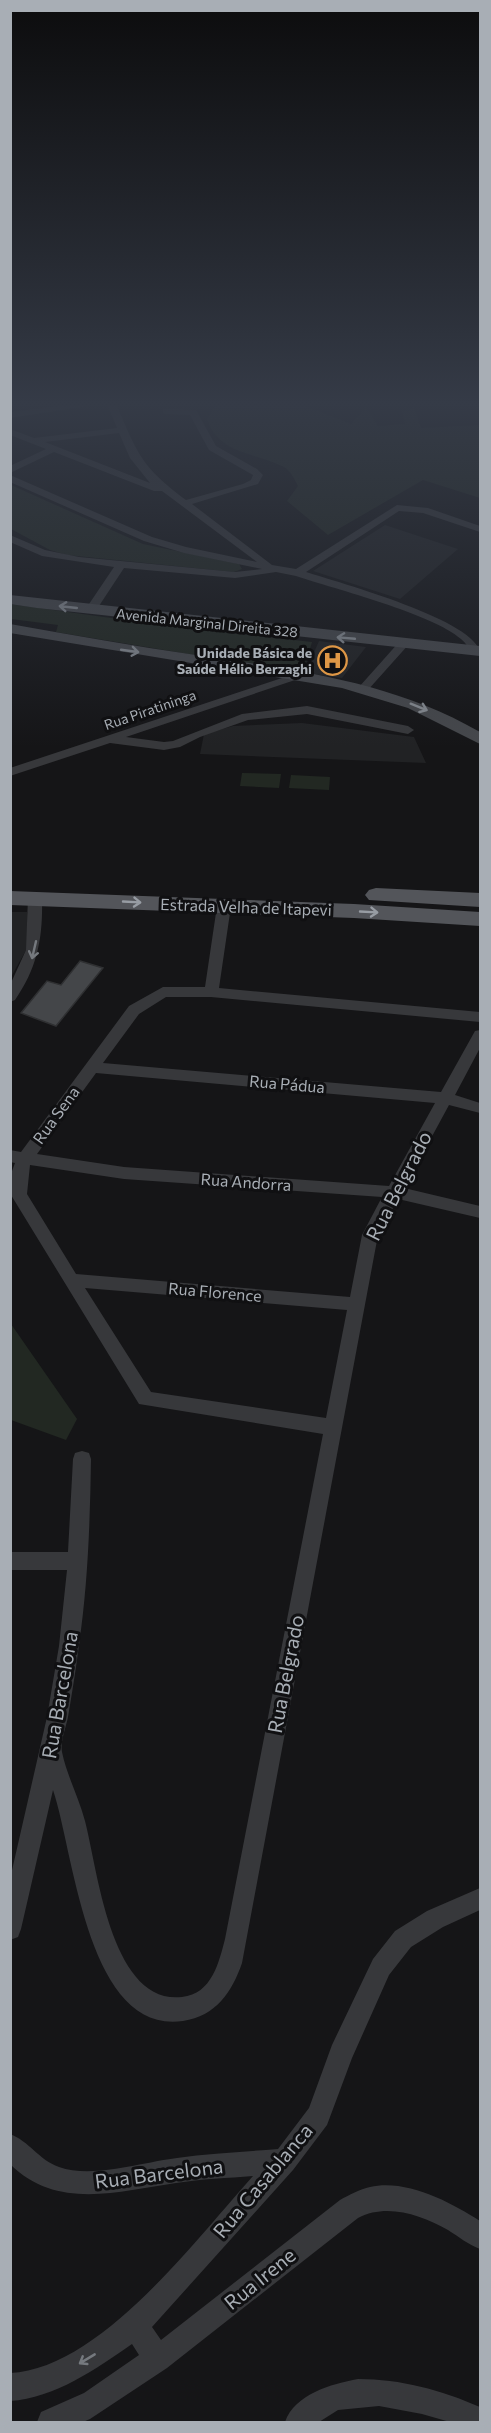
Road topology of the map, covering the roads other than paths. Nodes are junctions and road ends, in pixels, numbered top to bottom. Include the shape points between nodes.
1 (104, 520) edge
2 (208, 520) edge
3 (379, 520) edge
4 (452, 520) edge
5 (480, 529) edge
6 (10, 538) edge
7 (122, 564) junction
8 (270, 567) junction
9 (282, 570) junction
10 (298, 573) junction
11 (10, 599) edge
12 (91, 610) junction
13 (10, 628) edge
14 (404, 643) junction
15 (479, 651) edge
16 (300, 675) junction
17 (363, 689) junction
18 (408, 730) dead end
19 (110, 739) junction
20 (480, 739) edge
21 (10, 772) edge
22 (10, 882) edge
23 (35, 897) junction
24 (10, 898) edge
25 (480, 900) edge
26 (224, 906) junction
27 (480, 919) edge
28 (211, 992) junction
29 (10, 997) edge
30 (480, 1017) edge
31 (480, 1035) edge
32 (92, 1067) junction
33 (445, 1098) junction
34 (480, 1108) edge
35 (18, 1157) edge
36 (393, 1192) junction
37 (480, 1212) edge
38 (73, 1280) junction
39 (356, 1304) junction
40 (332, 1427) junction
41 (82, 1459) dead end
42 (10, 1561) edge
43 (79, 1561) junction
44 (51, 1751) junction
45 (480, 1899) edge
46 (10, 1929) edge
47 (10, 2146) edge
48 (284, 2161) junction
49 (479, 2233) edge
50 (135, 2326) junction
51 (158, 2359) junction
52 (10, 2387) edge
53 (480, 2421) edge
54 (51, 2422) edge
55 (298, 2422) edge

1 - 8 street via 184,550
2 - 8 street
3 - 10 street
4 - 5 street
6 - 7 street via 58,557
7 - 9 street via 235,575
7 - 12 street
8 - 9 street
9 - 10 street
10 - 15 street via 423,615 457,631
12 -> 11 main road, Avenida Marginal Direita 328
14 -> 12 main road, Avenida Marginal Direita 328
13 -> 16 main road via 121,650
14 - 15 main road, Avenida Marginal Direita 328
14 - 17 street
16 - 17 main road
16 - 19 street, Rua Piratininga
17 -> 20 main road via 431,712
18 - 19 street via 307,710 246,717 170,745
19 - 21 street, Rua Piratininga
22 - 25 main road, Estrada Velha de Itapevi
23 - 24 main road, Estrada Velha de Itapevi
23 -> 26 main road, Estrada Velha de Itapevi
23 -> 29 street via 33,957
26 -> 27 main road, Estrada Velha de Itapevi
26 - 28 street
28 - 30 street, Rua Sena
28 - 32 street, Rua Sena via 163,992 144,1001
31 - 33 street, Rua Belgrado
32 - 33 street, Rua Pádua
32 - 35 street, Rua Sena
33 - 34 street, Rua Pádua
33 - 36 street, Rua Belgrado
35 - 36 street, Rua Andorra via 124,1173
35 - 38 street, Rua Sena via 19,1195
36 - 37 street, Rua Andorra
36 - 39 street, Rua Belgrado via 370,1235
38 - 39 street, Rua Florence
38 - 40 street, Rua Sena via 145,1399
39 - 40 street, Rua Belgrado
40 - 44 street, Rua Belgrado via 237,1939 226,1979 204,2004 180,2010 152,2006 133,1991 117,1969 103,1940 74,1821
41 - 43 street, Rua Barcelona
42 - 43 street
43 - 44 street, Rua Barcelona
44 - 46 street, Rua Barcelona
45 - 48 street, Rua Casablanca via 403,1939 381,1967 318,2116
47 - 48 street, Rua Barcelona via 28,2164 58,2180 97,2183 178,2170
48 - 50 street, Rua Casablanca
49 - 51 street, Rua Irene via 405,2200 373,2199 349,2208
50 - 51 street
50 -> 52 street, Rua Casablanca via 86,2361 31,2386
51 - 54 street, Rua Irene via 83,2411
53 - 55 street via 394,2393 354,2392 320,2404

